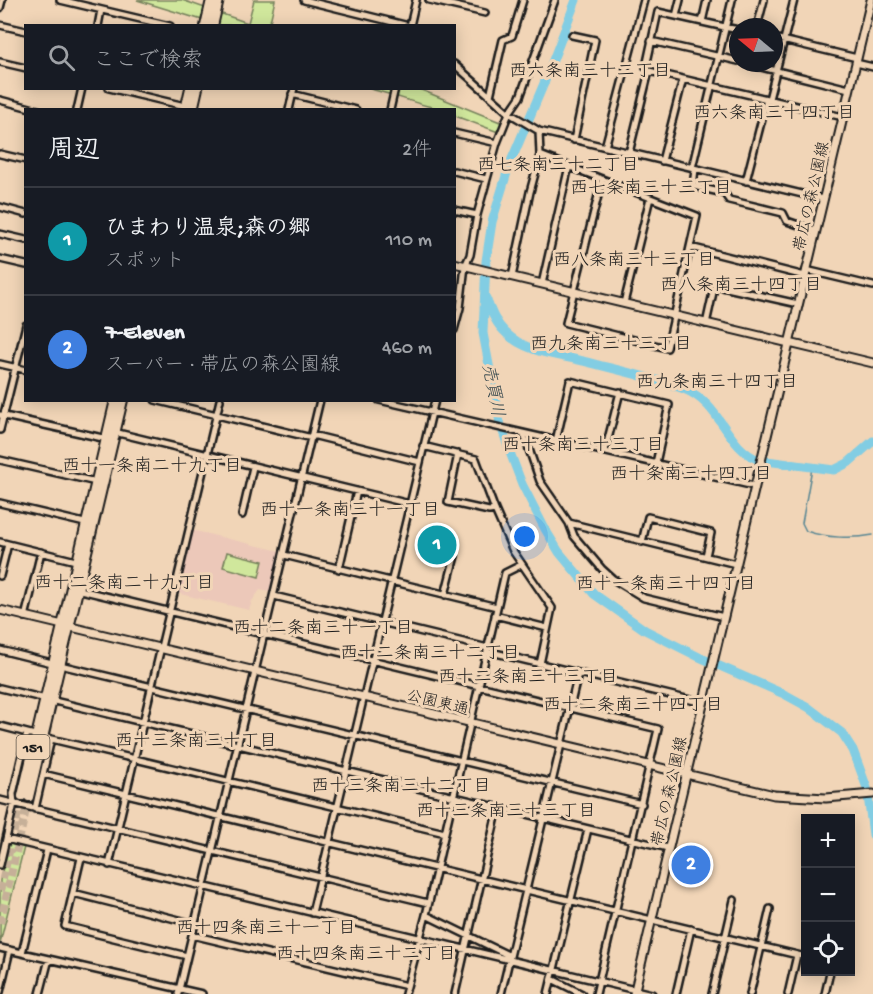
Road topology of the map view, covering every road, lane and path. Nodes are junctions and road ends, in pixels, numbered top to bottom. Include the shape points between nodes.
1 (2, 0) edge
2 (60, 0) edge
3 (211, 0) edge
4 (219, 0) edge
5 (304, 0) edge
6 (416, 0) edge
7 (429, 0) edge
8 (523, 0) edge
9 (555, 0) edge
10 (644, 0) edge
11 (680, 0) edge
12 (707, 0) edge
13 (732, 0) edge
14 (764, 0) edge
15 (794, 0) edge
16 (871, 0) edge
17 (0, 8) edge
18 (101, 10) junction
19 (484, 13) dead end
20 (676, 16) junction
21 (759, 18) edge
22 (702, 22) junction
23 (98, 24) edge
24 (161, 24) edge
25 (205, 24) edge
26 (213, 24) edge
27 (402, 24) edge
28 (410, 24) edge
29 (0, 25) edge
30 (725, 27) junction
31 (729, 28) edge
32 (24, 31) edge
33 (572, 35) dead end
34 (784, 40) junction
35 (651, 41) junction
36 (783, 44) edge
37 (718, 57) junction
38 (729, 59) edge
39 (856, 61) junction
40 (0, 62) edge
41 (456, 66) edge
42 (873, 67) edge
43 (24, 68) edge
44 (649, 71) junction
45 (775, 72) edge
46 (783, 72) edge
47 (683, 79) junction
48 (712, 85) junction
49 (849, 89) junction
50 (82, 90) edge
51 (117, 90) edge
52 (190, 90) edge
53 (197, 90) edge
54 (395, 90) edge
55 (293, 91) edge
56 (490, 96) junction
57 (768, 99) junction
58 (0, 100) edge
59 (30, 108) edge
60 (77, 108) edge
61 (188, 108) edge
62 (289, 108) edge
63 (340, 108) edge
64 (390, 108) edge
65 (511, 114) junction
66 (843, 117) junction
67 (537, 130) junction
68 (456, 133) edge
69 (574, 140) junction
70 (497, 143) junction
71 (606, 147) junction
72 (629, 153) junction
73 (0, 154) edge
74 (540, 155) junction
75 (24, 160) edge
76 (662, 161) junction
77 (569, 166) junction
78 (694, 169) junction
79 (456, 172) edge
80 (486, 179) junction
81 (602, 180) junction
82 (746, 181) junction
83 (650, 198) junction
84 (823, 199) junction
85 (0, 207) edge
86 (456, 210) edge
87 (24, 213) edge
88 (477, 215) junction
89 (816, 231) junction
90 (0, 234) edge
91 (24, 240) edge
92 (690, 247) junction
93 (0, 259) edge
94 (456, 263) edge
95 (24, 265) edge
96 (468, 266) junction
97 (806, 273) junction
98 (508, 276) junction
99 (542, 284) junction
100 (873, 286) edge
101 (574, 291) junction
102 (624, 303) junction
103 (798, 304) junction
104 (675, 316) junction
105 (456, 323) edge
106 (706, 324) junction
107 (24, 333) edge
108 (789, 343) junction
109 (873, 363) edge
110 (0, 364) edge
111 (15, 367) junction
112 (24, 369) edge
113 (620, 393) junction
114 (116, 402) edge
115 (122, 402) edge
116 (162, 402) edge
117 (220, 402) edge
118 (320, 402) edge
119 (387, 402) edge
120 (435, 402) edge
121 (432, 413) junction
122 (217, 415) junction
123 (2, 416) edge
124 (0, 430) edge
125 (522, 435) junction
126 (111, 436) junction
127 (312, 437) junction
128 (555, 441) junction
129 (423, 446) junction
130 (605, 451) junction
131 (458, 454) junction
132 (206, 455) junction
133 (0, 460) edge
134 (420, 462) junction
135 (656, 463) junction
136 (253, 467) junction
137 (302, 478) junction
138 (96, 482) junction
139 (754, 486) junction
140 (357, 491) junction
141 (0, 503) edge
142 (410, 504) junction
143 (495, 510) junction
144 (242, 515) dead end
145 (90, 524) junction
146 (568, 524) junction
147 (0, 542) edge
148 (642, 542) junction
149 (8, 544) junction
150 (41, 552) junction
151 (284, 555) junction
152 (455, 556) dead end
153 (706, 556) junction
154 (81, 562) junction
155 (736, 564) junction
156 (521, 565) junction
157 (339, 568) junction
158 (0, 576) edge
159 (392, 582) junction
160 (75, 589) junction
161 (445, 595) junction
162 (274, 596) junction
163 (497, 607) junction
164 (0, 610) edge
165 (168, 610) junction
166 (495, 615) junction
167 (25, 616) junction
168 (724, 617) junction
169 (381, 622) junction
170 (65, 626) junction
171 (548, 628) junction
172 (265, 634) junction
173 (160, 648) junction
174 (0, 650) edge
175 (488, 650) junction
176 (372, 660) junction
177 (56, 664) junction
178 (540, 664) junction
179 (256, 672) junction
180 (578, 674) junction
181 (151, 686) junction
182 (480, 686) junction
183 (0, 688) edge
184 (364, 697) junction
185 (48, 700) junction
186 (703, 703) junction
187 (570, 708) junction
188 (247, 709) junction
189 (143, 723) junction
190 (471, 723) junction
191 (0, 726) edge
192 (39, 736) junction
193 (355, 736) junction
194 (561, 744) junction
195 (238, 746) junction
196 (135, 759) junction
197 (462, 760) junction
198 (650, 766) junction
199 (346, 772) junction
200 (43, 774) junction
201 (686, 774) junction
202 (229, 781) junction
203 (552, 782) junction
204 (873, 794) edge
205 (126, 795) junction
206 (25, 796) tunnel mouth
207 (453, 797) junction
208 (0, 801) edge
209 (14, 804) junction
210 (642, 804) junction
211 (338, 807) junction
212 (35, 808) junction
213 (498, 808) junction
214 (221, 817) junction
215 (543, 818) junction
216 (118, 829) junction
217 (588, 829) junction
218 (444, 833) junction
219 (6, 839) junction
220 (633, 840) junction
221 (330, 842) junction
222 (668, 848) junction
223 (47, 849) junction
224 (212, 851) junction
225 (81, 858) junction
226 (0, 865) edge
227 (109, 865) junction
228 (437, 868) junction
229 (320, 878) junction
230 (482, 879) junction
231 (204, 888) junction
232 (526, 890) junction
233 (73, 893) junction
234 (734, 900) dead end
235 (571, 901) junction
236 (428, 903) junction
237 (770, 909) dead end
238 (616, 911) junction
239 (312, 913) junction
240 (426, 915) junction
241 (651, 920) junction
242 (195, 924) junction
243 (691, 929) junction
244 (192, 935) junction
245 (469, 936) junction
246 (725, 937) junction
247 (420, 940) junction
248 (762, 946) junction
249 (0, 948) edge
250 (10, 950) junction
251 (465, 951) junction
252 (22, 953) junction
253 (798, 955) junction
254 (187, 956) junction
255 (801, 956) edge
256 (509, 958) junction
257 (48, 959) junction
258 (554, 971) junction
259 (829, 976) edge
260 (552, 979) junction
261 (599, 982) junction
262 (407, 986) junction
263 (178, 991) edge
264 (0, 992) edge
265 (634, 992) edge
266 (40, 994) edge
267 (202, 994) edge
268 (405, 994) edge
269 (455, 994) edge
270 (501, 994) edge
271 (548, 994) edge
272 (582, 994) edge
273 (596, 994) edge
274 (652, 994) edge
275 (676, 994) edge
276 (712, 994) edge
277 (750, 994) edge
278 (788, 994) edge
279 (825, 994) edge

1 - 17 street
2 - 18 street
3 - 25 main road
4 - 26 main road
5 - 27 street
6 - 28 street
7 - 19 street
8 - 56 street via 512,36 503,40
9 - 65 street
10 - 71 street
11 - 20 street
12 - 22 street
13 - 30 street
14 - 21 street
15 - 34 street
16 - 39 street, 帯広の森公園線
18 - 23 street
18 - 24 street
20 - 22 street
20 - 35 street via 658,12
22 - 30 street
29 - 32 street
30 - 31 street
30 - 37 street
33 - 69 street via 595,40
34 - 36 street
34 - 39 street
35 - 37 street
35 - 44 street via 646,67
37 - 38 street
37 - 48 street
39 - 42 street
39 - 49 street, 帯広の森公園線
40 - 43 street
41 - 56 street
44 - 47 street
44 - 72 street
45 - 57 street
46 - 49 street
47 - 48 street
47 - 76 street
48 - 57 street
48 - 78 street
49 - 66 street, 帯広の森公園線
50 - 60 street
51 - 61 street
52 - 61 main road
53 - 61 main road
54 - 64 street
55 - 62 street
55 - 63 street
56 - 65 street
57 - 66 street
57 - 82 street
58 - 59 street
65 - 67 street
65 - 70 street
66 - 84 street, 帯広の森公園線
67 - 69 street
67 - 74 street
68 - 70 street
69 - 71 street
70 - 80 street
71 - 72 street
72 - 76 street
73 - 75 street
74 - 77 street
74 - 98 street
76 - 78 street
77 - 81 street
77 - 99 street
78 - 82 street
78 - 89 street via 693,186 724,194 729,200 783,213 787,221
79 - 80 street
80 - 88 street
81 - 83 street
81 - 101 street
82 - 84 street
83 - 92 street via 697,216
83 - 102 street
84 - 89 street, 帯広の森公園線
85 - 87 street
86 - 88 street
88 - 96 street
89 - 97 street, 帯広の森公園線
90 - 91 street
92 - 97 street
92 - 104 street
93 - 95 street
94 - 96 street
96 - 98 street
96 - 105 street
97 - 100 street
97 - 103 street, 帯広の森公園線
98 - 99 street
99 - 101 street
101 - 102 street
101 - 104 street via 566,323 667,348
102 - 104 street
103 - 106 street via 718,286 714,288
103 - 108 street, 帯広の森公園線
104 - 106 street
106 - 108 street
107 - 111 street
108 - 109 street
108 - 139 street, 帯広の森公園線
110 - 111 street
111 - 112 street
111 - 123 street
113 - 128 street via 570,381
113 - 130 street
113 - 135 street via 669,405
114 - 126 main road, 151
115 - 126 main road, 151
116 - 122 street
117 - 122 street
118 - 127 street
119 - 121 street
120 - 121 street
121 - 125 street
121 - 129 street
122 - 127 street
122 - 132 street
123 - 124 street
123 - 126 street
125 - 128 street
125 - 146 street via 540,481
126 - 132 street
126 - 138 main road, 151
126 - 145 main road, 151
127 - 134 street
127 - 137 street
128 - 130 street
129 - 131 street
129 - 134 street
130 - 135 street
131 - 143 street via 476,459
131 - 143 street via 448,502
132 - 136 street
132 - 165 street
133 - 138 street
134 - 142 street
135 - 139 street
136 - 137 street
136 - 144 street
137 - 140 street
137 - 151 street
138 - 145 main road, 151
139 - 155 street, 帯広の森公園線
140 - 142 street
140 - 157 street
141 - 145 street
142 - 159 street
143 - 156 street
145 - 154 main road, 151
146 - 148 street
146 - 168 street via 602,569 644,598
147 - 149 street
148 - 153 street
148 - 153 street via 648,517 711,533
149 - 150 street
149 - 158 street
150 - 154 street
150 - 167 street
151 - 157 street
151 - 162 street
152 - 161 street
153 - 155 street
154 - 160 main road, 151
155 - 168 street, 帯広の森公園線
156 - 163 street via 505,573
156 - 171 street via 552,608
157 - 159 street
159 - 161 street
159 - 169 street
160 - 165 street
160 - 170 main road, 151
161 - 163 street
162 - 169 street
162 - 172 street
163 - 166 street
164 - 167 street, 公園東通
165 - 172 street
165 - 173 street
166 - 171 street
166 - 175 street
167 - 170 street, 公園東通
168 - 186 street, 帯広の森公園線
169 - 175 street
169 - 176 street
170 - 173 street, 公園東通
170 - 177 main road, 151
171 - 178 street
172 - 176 street
172 - 179 street
173 - 179 street, 公園東通
173 - 181 street
174 - 177 street
175 - 178 street
175 - 182 street
176 - 182 street
176 - 184 street
177 - 181 street
177 - 185 main road, 151
178 - 180 street
179 - 184 street, 公園東通
179 - 188 street
180 - 186 street
180 - 187 street
181 - 188 street
181 - 189 street
182 - 187 street
182 - 190 street
183 - 185 street
184 - 190 street, 公園東通
184 - 193 street
185 - 189 street
185 - 192 main road, 151
186 - 201 street, 帯広の森公園線
187 - 194 street
187 - 198 street via 658,729
188 - 193 street
188 - 195 street
189 - 195 street
189 - 196 street
190 - 194 street, 公園東通
190 - 197 street
191 - 192 street
192 - 196 street
192 - 200 street
192 - 206 main road, 151
192 - 209 street via 13,794
193 - 197 street
193 - 199 street
194 - 198 street, 公園東通
194 - 203 street
195 - 199 street
195 - 202 street
196 - 202 street
196 - 205 street
197 - 203 street
197 - 207 street
198 - 201 street, 公園東通
198 - 210 street
199 - 207 street
199 - 211 street
200 - 205 street
200 - 212 street
201 - 204 street, 公園東通 via 774,795 826,798
201 - 222 street, 帯広の森公園線
202 - 211 street
202 - 214 street
203 - 210 street
203 - 215 street
205 - 214 street
205 - 216 street
207 - 213 street
207 - 218 street
208 - 209 street
209 - 212 street
209 - 219 street
210 - 220 street
211 - 218 street
211 - 221 street
212 - 216 street
213 - 215 street
213 - 230 street
214 - 221 street
214 - 224 street
215 - 217 street
215 - 232 street
216 - 224 street
216 - 227 street
217 - 220 street
217 - 235 street
218 - 228 street
219 - 223 street
219 - 226 street
220 - 222 street
220 - 238 street
221 - 228 street
221 - 229 street
222 - 241 street, 帯広の森公園線
223 - 225 street
223 - 252 street
224 - 229 street
224 - 231 street
225 - 227 street
225 - 233 street
227 - 231 street
228 - 230 street
228 - 236 street
229 - 236 street
229 - 239 street
230 - 232 street
230 - 245 street
231 - 239 street
231 - 242 street
232 - 235 street
232 - 256 street
233 - 242 street
233 - 254 street via 64,926
234 - 246 street
235 - 238 street
235 - 258 street
236 - 240 street
237 - 248 street
238 - 241 street
238 - 261 street
239 - 247 street
240 - 245 street
240 - 247 street
241 - 243 street
241 - 265 street, 帯広の森公園線
242 - 244 street
243 - 246 street
243 - 275 street
244 - 254 street
244 - 262 street
245 - 251 street
245 - 256 street
246 - 248 street
246 - 276 street
247 - 251 street
247 - 262 street
248 - 253 street
248 - 277 street
249 - 250 street
250 - 252 street
250 - 264 street
251 - 256 street
251 - 269 street
252 - 257 street
253 - 255 street
253 - 278 street
254 - 263 street
256 - 258 street
256 - 270 street
257 - 263 street
257 - 266 street
258 - 260 street
258 - 261 street
259 - 279 street
260 - 271 street
260 - 272 street
261 - 265 street
261 - 273 street
262 - 268 street
263 - 267 street
265 - 274 street

